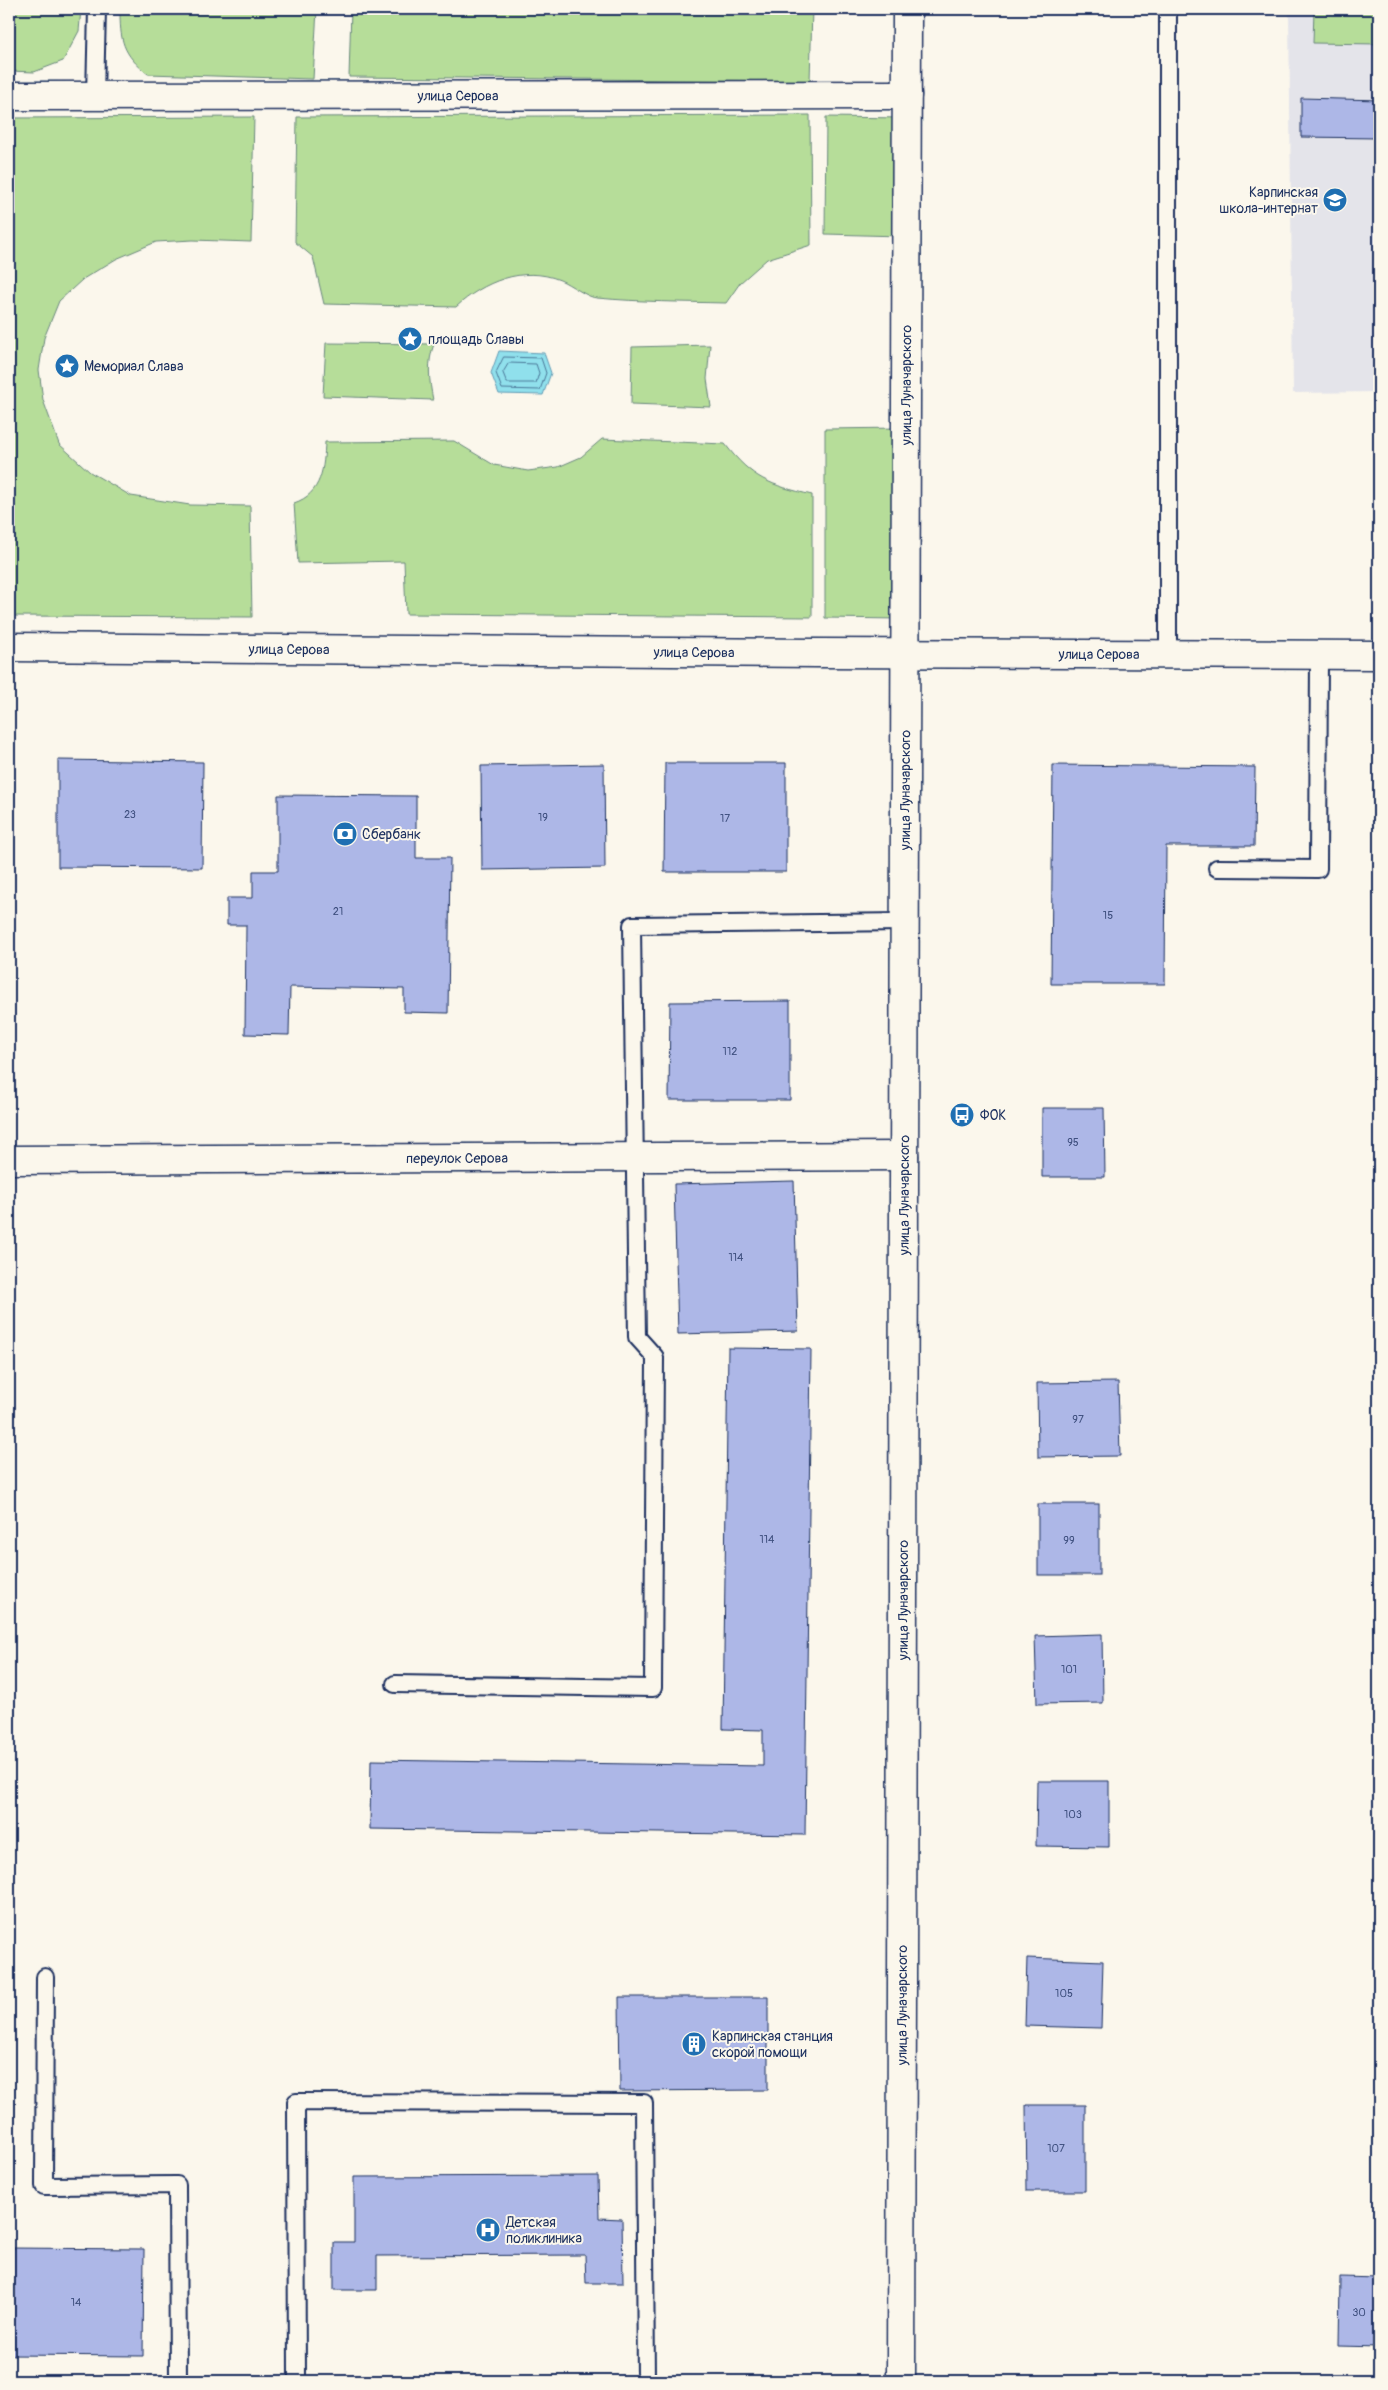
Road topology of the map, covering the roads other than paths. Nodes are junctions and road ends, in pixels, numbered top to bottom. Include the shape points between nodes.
1 (97, 9) edge
2 (907, 9) edge
3 (1168, 9) edge
4 (9, 96) edge
5 (95, 96) junction
6 (907, 96) junction
7 (9, 648) edge
8 (905, 653) junction
9 (1168, 653) junction
10 (1319, 654) junction
11 (1379, 654) edge
12 (1217, 868) dead end
13 (905, 922) junction
14 (904, 1156) junction
15 (634, 1157) junction
16 (9, 1160) edge
17 (395, 1684) dead end
18 (45, 1977) dead end
19 (178, 2381) edge
20 (297, 2381) edge
21 (646, 2381) edge
22 (901, 2381) edge

1 - 5 lane
2 - 6 street, улица Луначарского
3 - 9 lane
4 - 5 street, улица Серова
5 - 6 street, улица Серова
6 - 8 street, улица Луначарского
7 - 8 street, улица Серова
8 - 9 street, улица Серова
8 - 13 street, улица Луначарского
9 - 10 street, улица Серова
10 - 11 street, улица Серова
10 - 12 lane via 1318,869
13 - 14 street, улица Луначарского
13 - 15 lane via 632,925
14 - 15 street, переулок Серова
14 - 22 street, улица Луначарского
15 - 16 street, переулок Серова
15 - 17 lane via 637,1337 655,1357 653,1688
18 - 19 lane via 44,2186 177,2185
20 - 21 lane via 296,2102 644,2103

